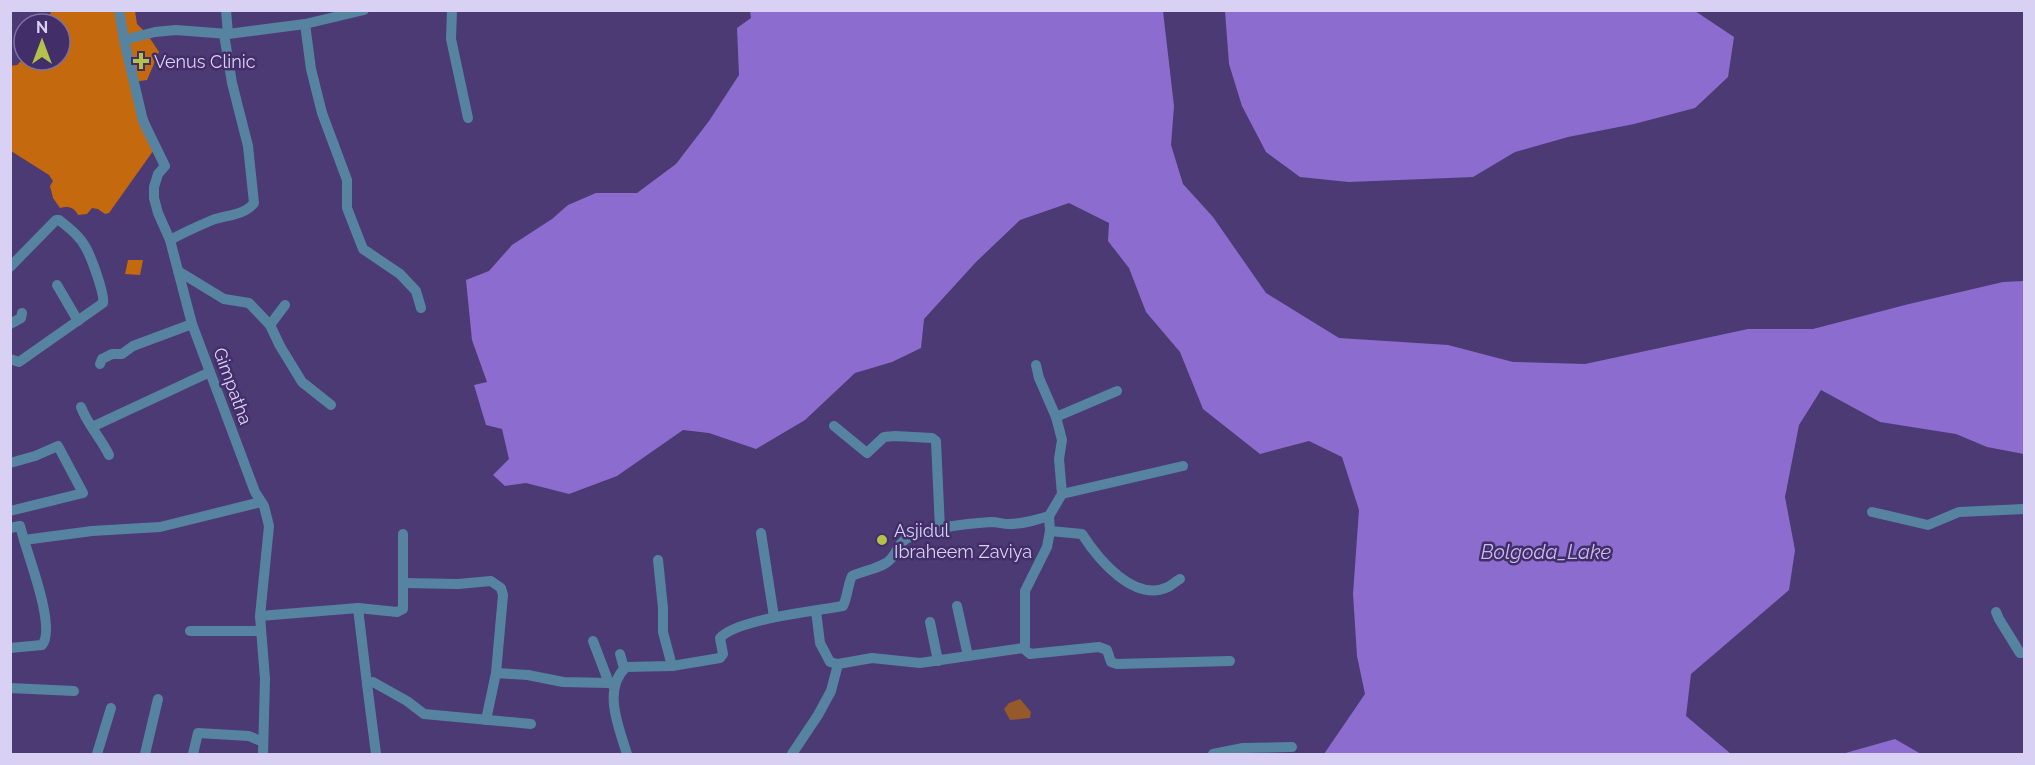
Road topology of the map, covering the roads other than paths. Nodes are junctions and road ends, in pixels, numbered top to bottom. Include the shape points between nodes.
1 (119, 10) edge
2 (226, 10) edge
3 (364, 10) edge
4 (452, 10) edge
5 (305, 24) junction
6 (226, 34) junction
7 (124, 40) junction
8 (468, 118) dead end
9 (170, 240) junction
10 (10, 267) edge
11 (178, 271) junction
12 (57, 285) dead end
13 (285, 305) dead end
14 (421, 308) dead end
15 (22, 314) dead end
16 (78, 321) junction
17 (10, 324) edge
18 (192, 324) junction
19 (270, 325) junction
20 (10, 359) edge
21 (100, 364) dead end
22 (1036, 365) dead end
23 (210, 372) junction
24 (1117, 391) dead end
25 (331, 405) dead end
26 (81, 406) dead end
27 (1056, 417) junction
28 (834, 426) dead end
29 (92, 427) junction
30 (109, 455) dead end
31 (10, 463) edge
32 (1183, 466) dead end
33 (1062, 494) junction
34 (261, 502) junction
35 (2025, 509) edge
36 (10, 511) edge
37 (1872, 512) dead end
38 (1049, 516) junction
39 (10, 528) edge
40 (940, 529) junction
41 (1050, 531) junction
42 (761, 533) dead end
43 (403, 534) dead end
44 (24, 540) junction
45 (658, 561) dead end
46 (1180, 579) dead end
47 (404, 583) junction
48 (957, 606) dead end
49 (358, 608) junction
50 (816, 611) junction
51 (1996, 612) dead end
52 (260, 616) junction
53 (774, 617) junction
54 (930, 622) dead end
55 (190, 631) dead end
56 (260, 631) junction
57 (593, 641) dead end
58 (10, 648) edge
59 (1023, 648) junction
60 (2025, 653) edge
61 (620, 654) dead end
62 (968, 656) junction
63 (938, 661) junction
64 (1230, 661) dead end
65 (838, 664) junction
66 (672, 666) junction
67 (624, 668) junction
68 (496, 674) junction
69 (367, 684) junction
70 (612, 684) junction
71 (10, 688) edge
72 (74, 691) dead end
73 (158, 699) dead end
74 (111, 708) dead end
75 (486, 720) junction
76 (531, 724) dead end
77 (263, 742) junction
78 (1292, 747) dead end
79 (97, 754) edge
80 (145, 754) edge
81 (194, 754) edge
82 (263, 754) edge
83 (376, 754) edge
84 (627, 754) edge
85 (792, 754) edge
86 (1213, 754) edge

1 - 7 street, Gimpatha
2 - 6 street
3 - 5 street
4 - 8 street via 451,39
5 - 6 street
5 - 14 street via 322,113 347,180 347,208 363,249 400,274 416,291
6 - 7 street via 176,30
6 - 9 street via 232,83 248,146 254,203
7 - 9 street, Gimpatha via 143,121 165,166 158,174 154,198
9 - 11 street, Gimpatha
10 - 16 street via 59,220 86,248 105,299
11 - 18 street, Gimpatha
11 - 19 street via 224,299 249,303
12 - 16 street
13 - 19 street
15 - 17 street
16 - 20 street via 19,362
18 - 21 street via 133,346 122,354 112,354
18 - 23 street, Gimpatha
19 - 25 street via 302,382
22 - 27 street
23 - 29 street
23 - 34 street, Gimpatha
24 - 27 street
26 - 29 street
27 - 33 street via 1062,440
28 - 40 street via 867,453 884,437 936,441
29 - 30 street
31 - 36 street via 58,446 83,492
32 - 33 street
33 - 38 street
34 - 44 street via 160,527
34 - 52 street, Gimpatha via 269,526
35 - 37 street via 1959,512 1928,525
38 - 40 street via 1026,523 1000,521
38 - 41 street
39 - 44 street via 20,526
40 - 50 street via 908,537 899,543 886,564 852,576 843,606
41 - 46 street via 1082,534 1120,579 1149,591 1167,588
41 - 59 street via 1047,547 1025,591
42 - 53 street
43 - 47 street
44 - 58 street via 44,608 45,641 42,645
45 - 66 street via 663,633
47 - 49 street via 403,609 398,612
47 - 68 street via 497,584 503,596
48 - 62 street
49 - 52 street
49 - 69 street
50 - 53 street
50 - 65 street via 820,643 831,662
51 - 60 street via 2020,653
52 - 56 street, Gimpatha
53 - 66 street via 726,632 720,638 720,658
54 - 63 street
55 - 56 street
56 - 77 street, Gimpatha via 265,679
57 - 70 street
59 - 62 street
59 - 64 street via 1030,654 1099,647 1107,650 1111,662 1117,663
61 - 67 street
62 - 63 street
63 - 65 street via 872,658
65 - 85 street via 831,692
66 - 67 street
67 - 70 street
68 - 70 street
68 - 75 street
69 - 75 street via 373,682 424,714
69 - 83 street
70 - 84 street via 614,708
71 - 72 street
73 - 80 street
74 - 79 street
75 - 76 street
77 - 81 street via 249,736 198,733
77 - 82 street, Gimpatha
78 - 86 street via 1242,748

